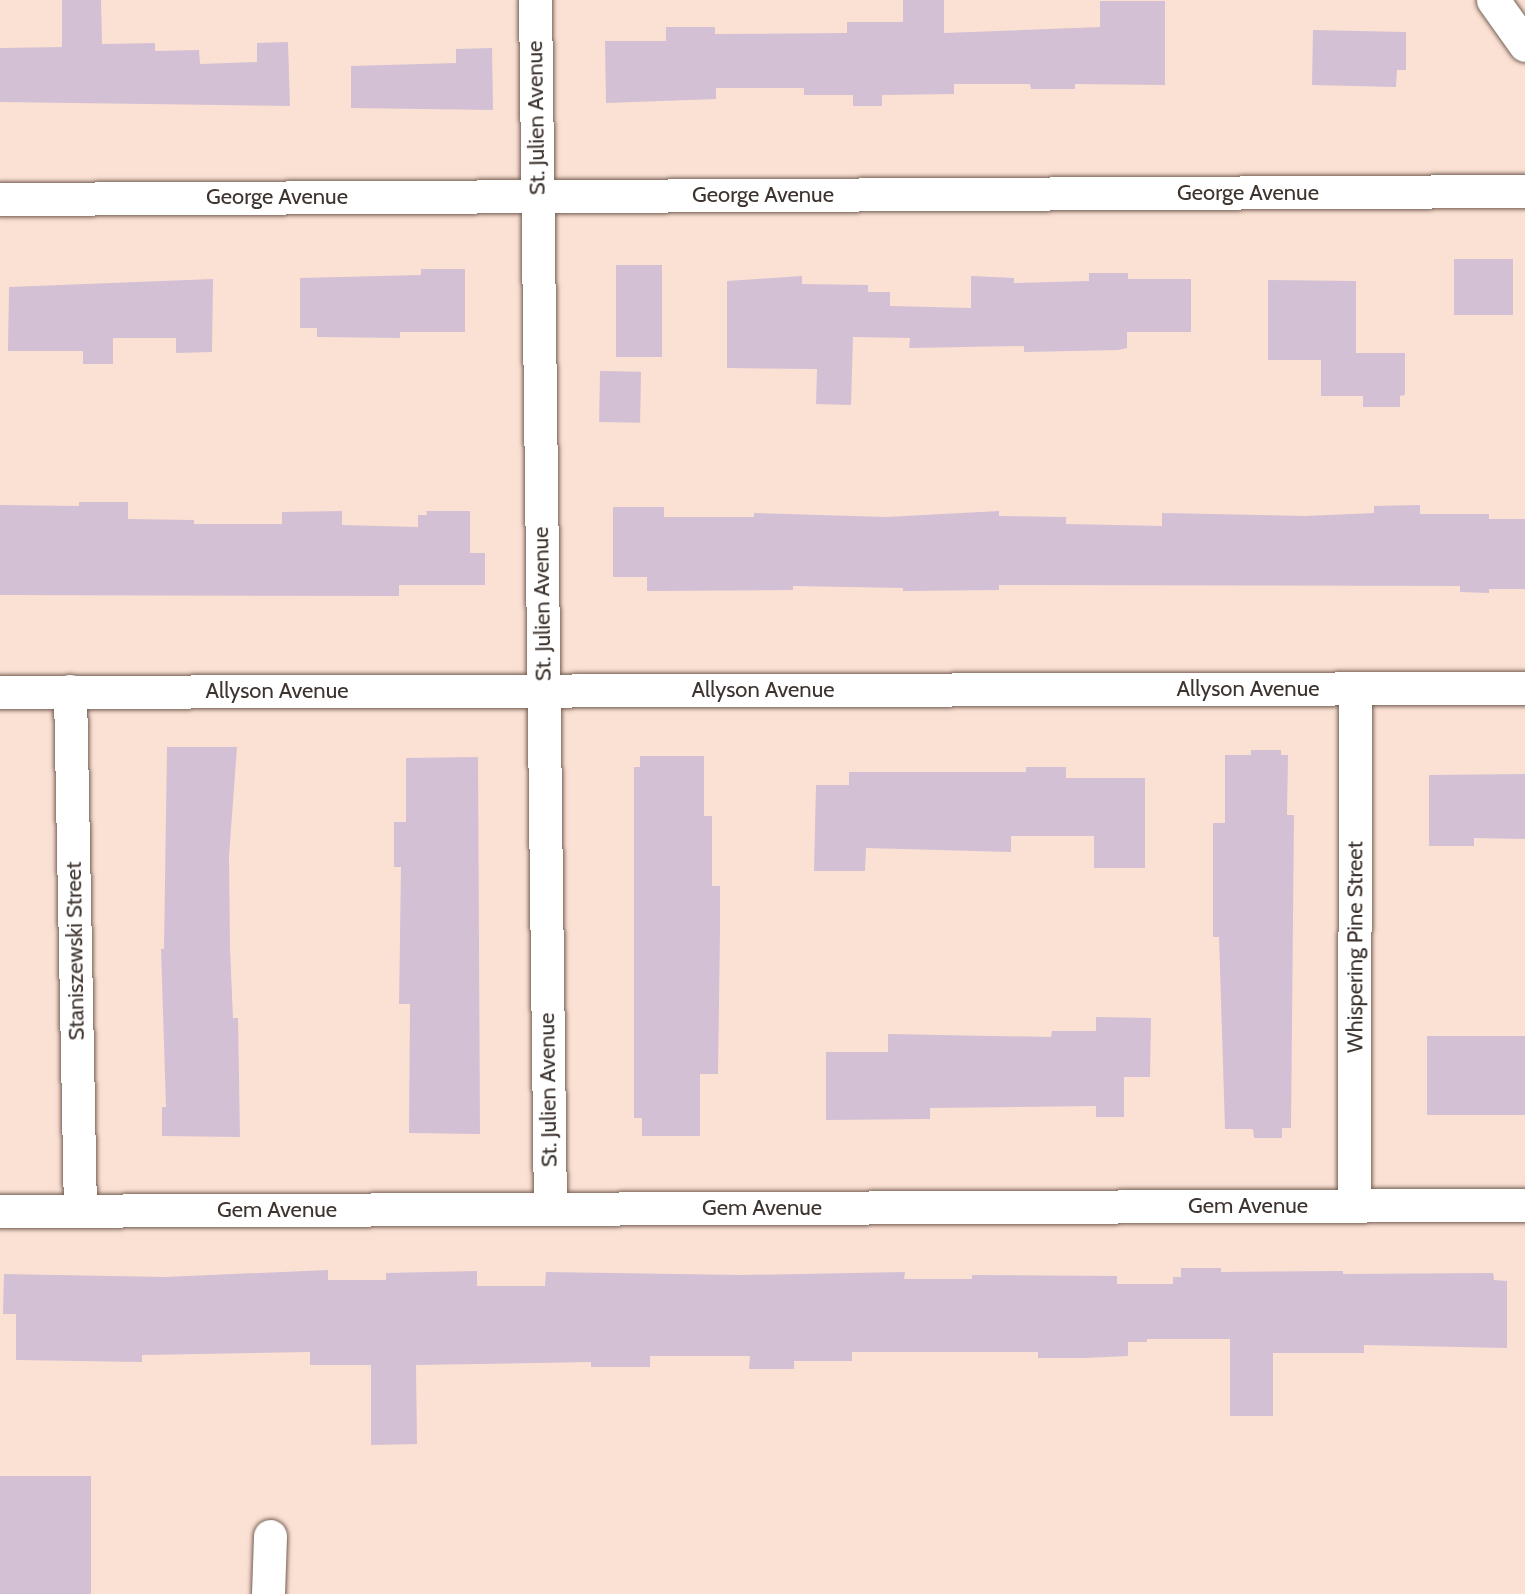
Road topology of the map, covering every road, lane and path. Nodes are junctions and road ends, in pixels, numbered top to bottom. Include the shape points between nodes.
1 (535, 0) edge
2 (1493, 0) edge
3 (1525, 45) edge
4 (1525, 191) edge
5 (537, 196) junction
6 (0, 199) edge
7 (1355, 688) junction
8 (1525, 688) edge
9 (543, 690) junction
10 (70, 691) junction
11 (0, 692) edge
12 (1525, 1205) edge
13 (1354, 1206) junction
14 (550, 1209) junction
15 (80, 1210) junction
16 (0, 1211) edge
17 (270, 1536) dead end
18 (268, 1594) edge

1 - 5 street, St. Julien Avenue
2 - 3 street
4 - 5 street, George Avenue
5 - 6 street, George Avenue
5 - 9 street, St. Julien Avenue
7 - 8 street, Allyson Avenue
7 - 9 street, Allyson Avenue
7 - 13 street, Whispering Pine Street
9 - 10 street, Allyson Avenue
9 - 14 street, St. Julien Avenue
10 - 11 street, Allyson Avenue
10 - 15 street, Staniszewski Street
12 - 13 street, Gem Avenue
13 - 14 street, Gem Avenue
14 - 15 street, Gem Avenue
15 - 16 street, Gem Avenue
17 - 18 street

